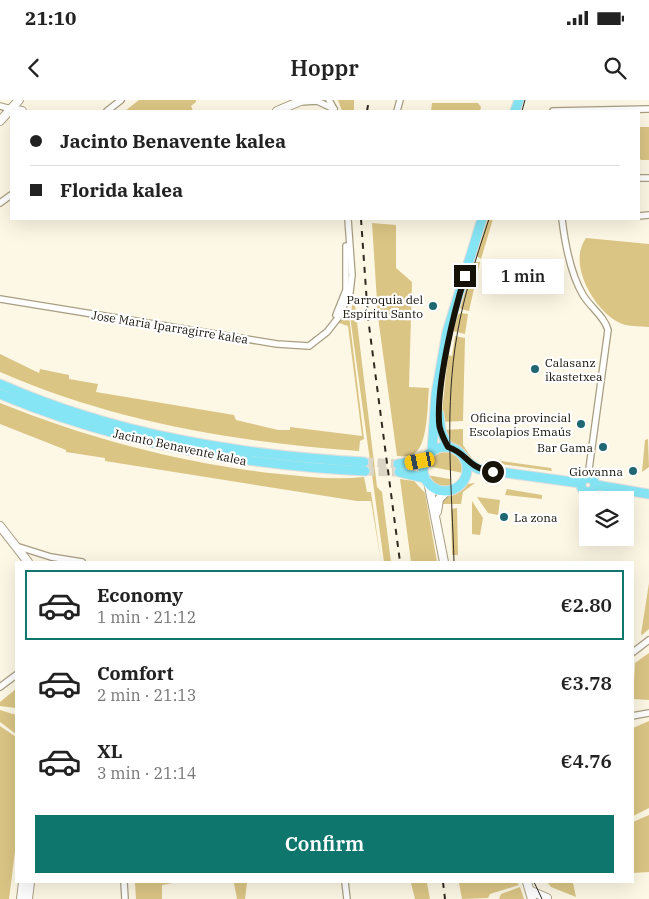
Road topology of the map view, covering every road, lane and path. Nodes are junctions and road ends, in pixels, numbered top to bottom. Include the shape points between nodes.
1 (19, 100) edge
2 (121, 100) edge
3 (300, 101) edge
4 (332, 104) edge
5 (0, 106) edge
6 (11, 108) junction
7 (649, 109) edge
8 (18, 110) edge
9 (108, 110) edge
10 (279, 110) edge
11 (601, 110) edge
12 (0, 121) edge
13 (347, 220) edge
14 (482, 220) edge
15 (562, 220) edge
16 (0, 299) edge
17 (456, 304) junction
18 (0, 384) edge
19 (0, 394) edge
20 (448, 447) junction
21 (432, 451) junction
22 (424, 460) junction
23 (465, 460) junction
24 (478, 469) junction
25 (466, 476) junction
26 (583, 481) junction
27 (426, 482) junction
28 (446, 492) junction
29 (649, 494) edge
30 (436, 521) junction
31 (0, 526) edge
32 (16, 546) junction
33 (27, 561) edge
34 (66, 561) edge
35 (444, 561) edge
36 (649, 640) edge
37 (634, 651) edge
38 (15, 675) edge
39 (0, 687) edge
40 (649, 713) edge
41 (634, 716) edge
42 (23, 883) edge
43 (30, 883) edge
44 (124, 883) edge
45 (344, 883) edge
46 (527, 883) edge
47 (531, 895) edge
48 (544, 898) edge
49 (21, 899) edge
50 (28, 899) edge
51 (125, 899) edge
52 (347, 899) edge
53 (556, 899) edge

1 - 6 main road
2 - 9 street
3 - 4 street
3 - 10 main road
5 - 6 street
6 - 8 main road
6 - 12 main road
7 - 11 street
13 - 16 street, Jose Maria Iparragirre kalea via 348,282 345,295 331,326 309,346 298,347
14 - 17 main road
15 - 26 street via 576,279 586,300 608,330 589,471
17 - 20 main road via 439,418 440,431
17 - 21 main road via 441,364
18 - 19 main road, Jacinto Benavente kalea via 78,413 167,438 365,466 280,465 190,452 106,431
20 - 21 main road
20 - 23 main road via 459,452
21 - 22 main road
22 - 27 main road via 422,467
22 - 27 main road via 399,468
23 - 24 main road
23 - 25 main road
24 - 25 main road
24 - 26 main road
25 - 28 main road via 460,486
26 - 29 main road
27 - 28 main road
27 - 30 main road
28 - 30 main road via 438,502
30 - 35 main road
31 - 32 main road
32 - 33 main road
32 - 34 street
36 - 37 street
38 - 39 street
40 - 41 street
42 - 49 main road
43 - 50 main road
44 - 51 street
45 - 52 street
46 - 47 main road
47 - 48 main road
48 - 53 main road

